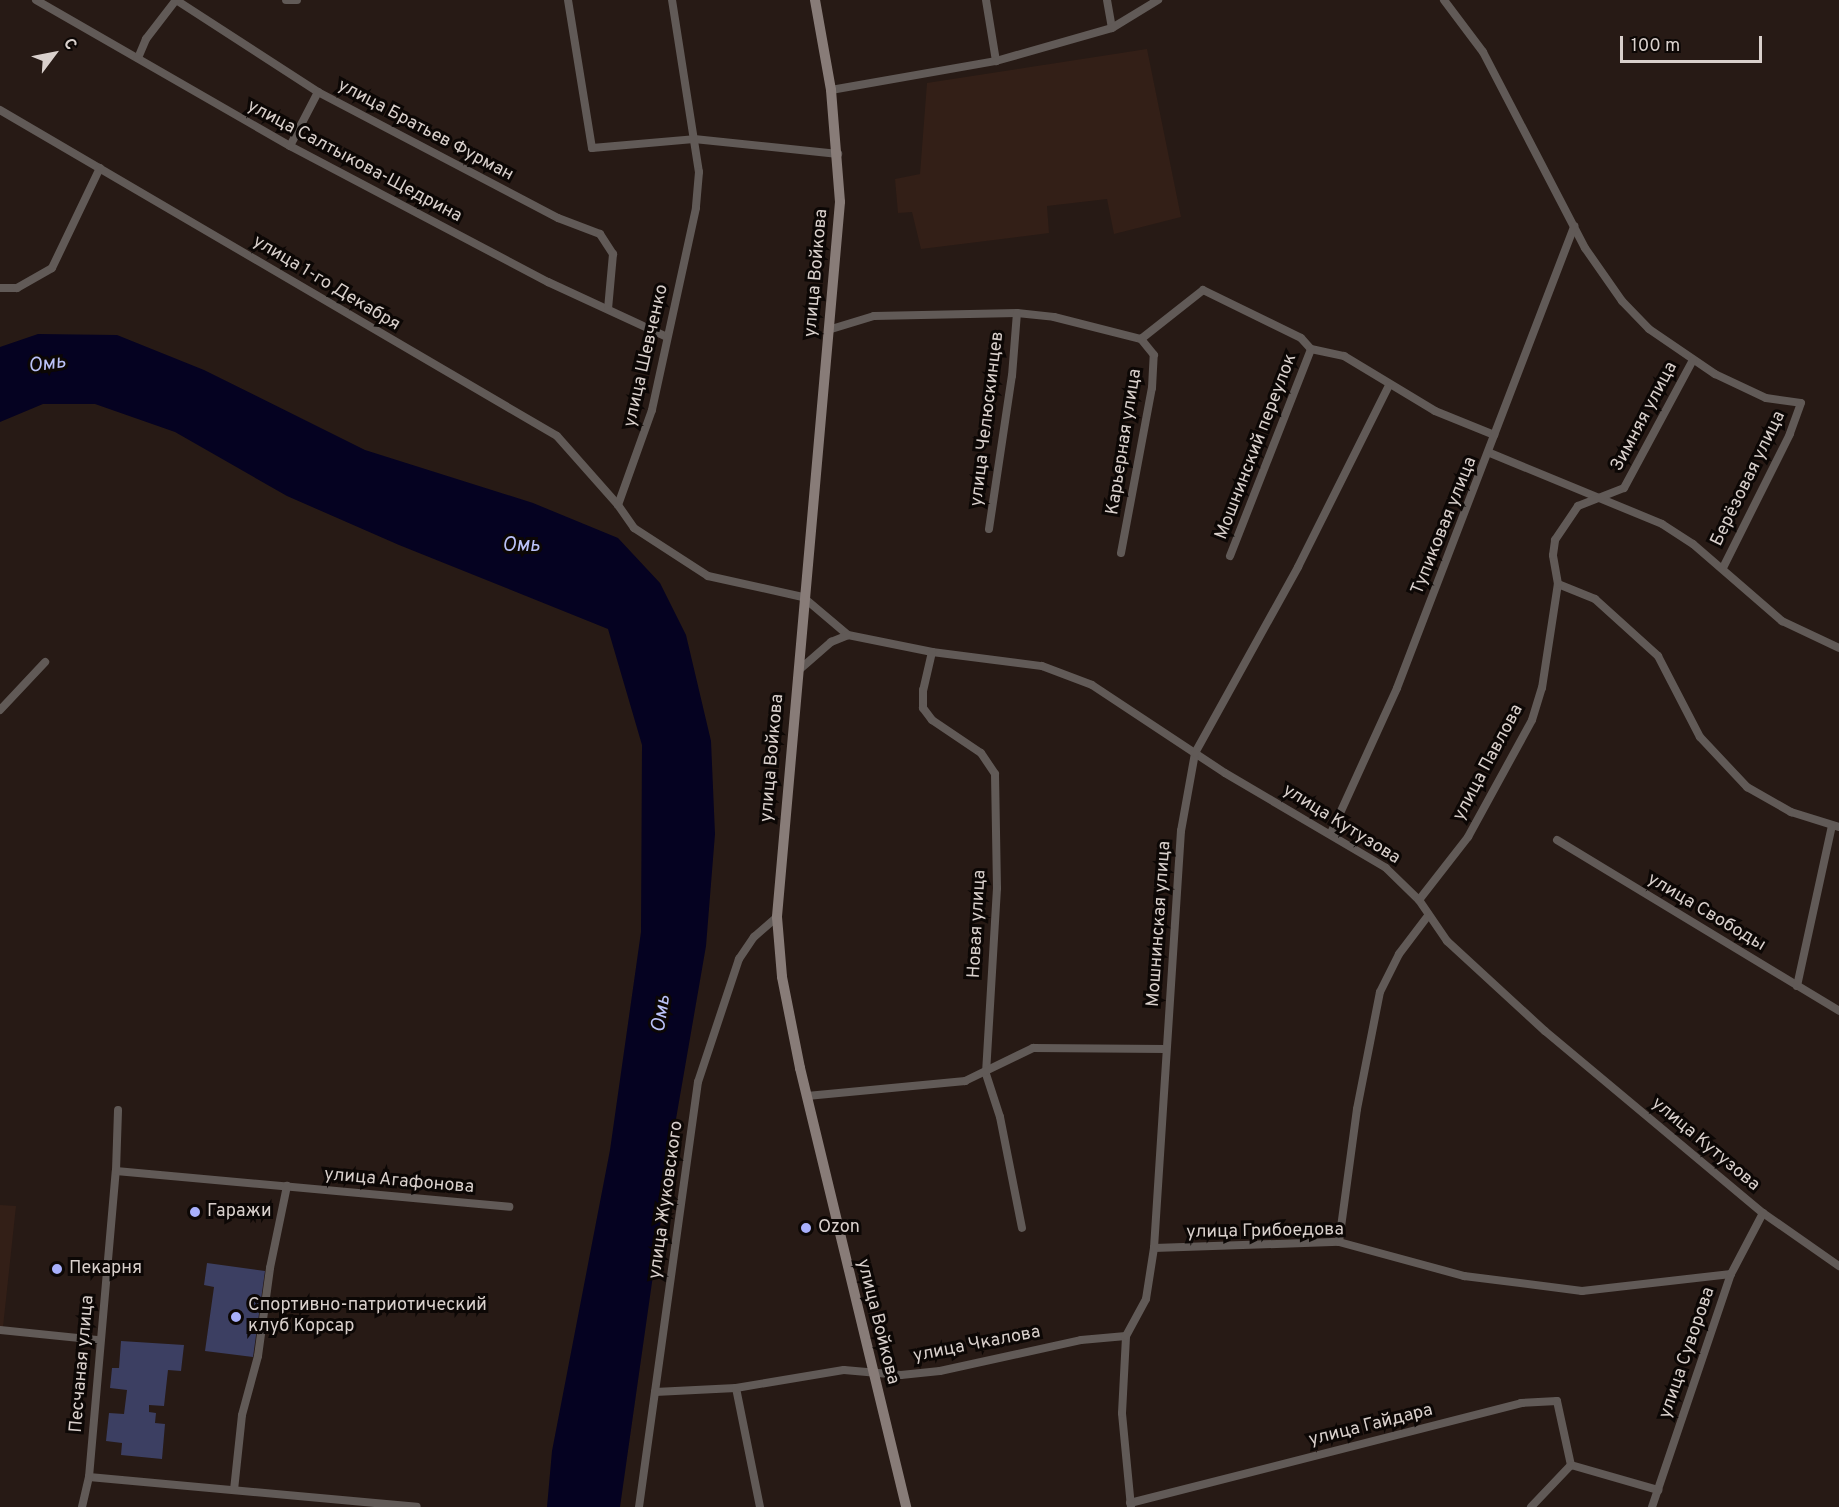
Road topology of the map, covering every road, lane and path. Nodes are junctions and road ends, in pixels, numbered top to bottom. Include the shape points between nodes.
1 (36, 0) edge
2 (176, 0) edge
3 (286, 0) edge
4 (297, 0) edge
5 (568, 0) edge
6 (672, 0) edge
7 (815, 0) edge
8 (986, 0) edge
9 (1107, 0) edge
10 (1158, 0) edge
11 (1444, 0) edge
12 (1112, 28) junction
13 (138, 58) junction
14 (996, 61) junction
15 (831, 90) junction
16 (318, 92) junction
17 (0, 110) edge
18 (694, 139) junction
19 (290, 146) junction
20 (838, 154) junction
21 (100, 168) junction
22 (1574, 226) junction
23 (0, 288) edge
24 (608, 309) junction
25 (1017, 313) junction
26 (828, 330) junction
27 (665, 336) junction
28 (1141, 339) junction
29 (1311, 349) junction
30 (1693, 360) junction
31 (1389, 385) junction
32 (1494, 435) junction
33 (1490, 453) junction
34 (1624, 488) joint
35 (1593, 498) junction
36 (618, 506) junction
37 (989, 529) dead end
38 (1121, 553) dead end
39 (1230, 556) dead end
40 (1723, 568) junction
41 (1558, 584) junction
42 (803, 597) junction
43 (848, 635) junction
44 (1839, 648) edge
45 (932, 652) junction
46 (45, 662) dead end
47 (796, 672) junction
48 (0, 710) edge
49 (1195, 753) junction
50 (1835, 826) edge
51 (1331, 832) junction
52 (1557, 840) dead end
53 (1419, 900) junction
54 (1427, 916) junction
55 (777, 917) junction
56 (1797, 986) junction
57 (1839, 1011) edge
58 (1166, 1049) junction
59 (986, 1074) junction
60 (807, 1096) junction
61 (118, 1110) dead end
62 (116, 1171) junction
63 (287, 1186) junction
64 (509, 1207) dead end
65 (1763, 1213) junction
66 (1022, 1228) dead end
67 (1339, 1242) junction
68 (1154, 1248) junction
69 (1839, 1266) edge
70 (1731, 1274) junction
71 (0, 1330) edge
72 (1126, 1336) junction
73 (99, 1340) junction
74 (872, 1371) junction
75 (736, 1388) junction
76 (655, 1392) junction
77 (1571, 1465) junction
78 (89, 1477) junction
79 (234, 1490) junction
80 (1658, 1490) junction
81 (1130, 1505) edge
82 (82, 1507) edge
83 (417, 1507) edge
84 (639, 1507) edge
85 (760, 1507) edge
86 (906, 1507) edge
87 (1531, 1507) edge
88 (1652, 1507) edge

1 - 13 street, улица Салтыкова-Щедрина
2 - 13 street via 146,39
2 - 16 street, улица Братьев Фурман
3 - 4 street
5 - 18 street via 592,148
6 - 18 street, улица Шевченко
7 - 15 main road, улица Войкова
8 - 14 street
9 - 12 street
10 - 12 street
11 - 22 street via 1483,52
12 - 14 street
13 - 19 street, улица Салтыкова-Щедрина
14 - 15 street
15 - 20 main road, улица Войкова
16 - 19 street
16 - 24 street, улица Братьев Фурман via 558,218 600,234 613,254
17 - 21 street, улица 1-го Декабря
18 - 20 street
18 - 27 street, улица Шевченко via 699,172 696,208
19 - 24 street, улица Салтыкова-Щедрина via 548,282
20 - 26 main road, улица Войкова via 840,202
21 - 23 street via 52,268 17,288
21 - 36 street, улица 1-го Декабря via 557,436
22 - 30 street via 1622,301 1649,329
22 - 32 street, Тупиковая улица
24 - 27 street, улица Салтыкова-Щедрина
25 - 26 street via 874,316
25 - 28 street via 1054,317
25 - 37 street, улица Челюскинцев via 1012,376
26 - 42 main road, улица Войкова
27 - 36 street, улица Шевченко via 652,410
28 - 29 street via 1203,290 1301,338
28 - 38 street, Карьерная улица via 1154,355 1152,388
29 - 31 street via 1344,356
29 - 39 street, Мошнинский переулок
30 - 34 street, Зимняя улица
30 - 40 street, Берёзовая улица via 1745,390 1801,403 1790,434
31 - 32 street via 1435,411
31 - 49 street, Мошнинская улица via 1298,567
32 - 33 street, Тупиковая улица
33 - 35 street
33 - 51 street, Тупиковая улица via 1372,748
34 - 35 street, улица Павлова
35 - 40 street via 1662,524
35 - 41 street, улица Павлова via 1570,515 1556,540 1553,555
36 - 42 street via 634,528 708,576
40 - 44 street via 1782,621
41 - 50 street via 1596,599 1658,656 1700,737 1747,787 1791,812
41 - 53 street, улица Павлова via 1542,688 1532,720 1468,837
42 - 43 street, улица Кутузова
42 - 47 main road, улица Войкова
43 - 45 street, улица Кутузова
43 - 47 street via 831,642
45 - 49 street, улица Кутузова via 1068,673
45 - 59 street, Новая улица via 923,708 932,720 981,753 995,774 997,888
46 - 48 street
47 - 55 main road, улица Войкова
49 - 51 street, улица Кутузова
49 - 58 street, Мошнинская улица via 1181,831
50 - 56 street
51 - 53 street, улица Кутузова via 1386,868
52 - 56 street, улица Свободы
53 - 54 street, улица Кутузова
54 - 65 street, улица Кутузова via 1447,941 1545,1031
54 - 67 street via 1399,954 1380,992 1357,1109
55 - 60 main road, улица Войкова via 782,977
55 - 76 street, улица Жуковского via 754,937 739,959 698,1082
56 - 57 street, улица Свободы
58 - 59 street via 1033,1048
58 - 68 street, Мошнинская улица
59 - 60 street via 965,1081
59 - 66 street, Новая улица via 1000,1116
60 - 74 main road, улица Войкова
61 - 62 street, Песчаная улица
62 - 63 street, улица Агафонова
62 - 73 street, Песчаная улица
63 - 64 street, улица Агафонова
63 - 79 street via 258,1356 242,1415
65 - 69 street, улица Кутузова
65 - 70 street, улица Суворова
67 - 68 street, улица Грибоедова
67 - 70 street, улица Грибоедова via 1464,1276 1582,1291
68 - 72 street, Мошнинская улица via 1146,1299
70 - 80 street, улица Суворова
71 - 73 street
72 - 74 street, улица Чкалова via 1081,1340 940,1371 901,1375
72 - 81 street, Мошнинская улица via 1122,1413
73 - 78 street, Песчаная улица
74 - 75 street, улица Чкалова via 844,1370
74 - 86 main road, улица Войкова
75 - 76 street, улица Чкалова
75 - 85 street
76 - 84 street, улица Жуковского
77 - 80 street
77 - 81 street, улица Гайдара via 1557,1401 1521,1403
77 - 87 street
78 - 79 street
78 - 82 street, Песчаная улица
79 - 83 street
80 - 88 street, улица Суворова

